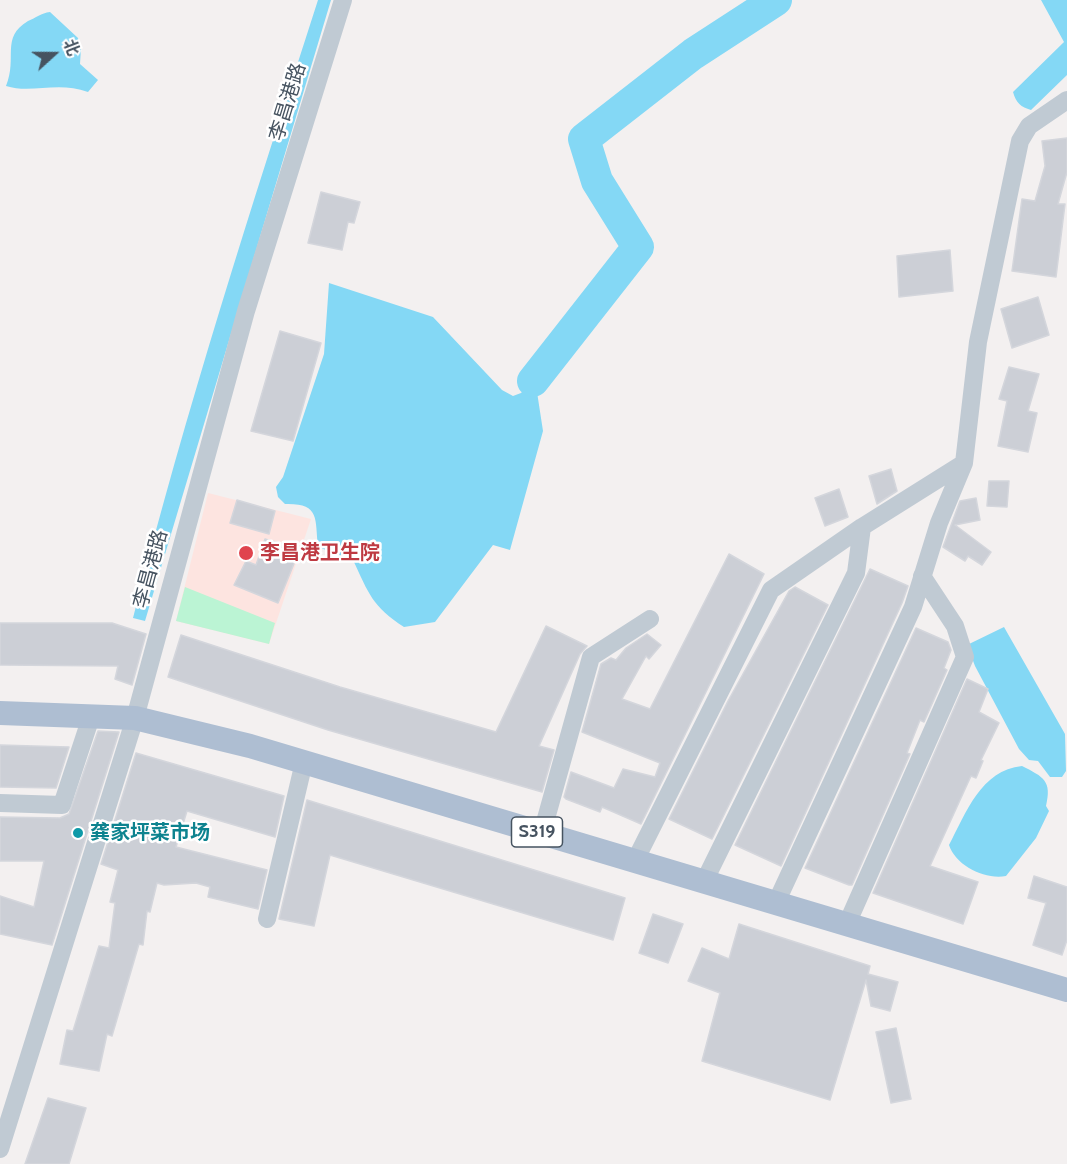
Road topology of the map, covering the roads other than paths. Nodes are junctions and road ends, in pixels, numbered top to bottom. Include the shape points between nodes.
1 (343, 0) edge
2 (1067, 100) edge
3 (964, 463) junction
4 (862, 527) junction
5 (922, 576) junction
6 (650, 619) dead end
7 (0, 713) edge
8 (91, 717) junction
9 (135, 718) junction
10 (304, 762) junction
11 (0, 803) edge
12 (542, 833) junction
13 (635, 861) junction
14 (704, 882) junction
15 (776, 903) junction
16 (267, 920) dead end
17 (847, 924) junction
18 (1067, 990) edge
19 (0, 1149) edge

1 - 9 street, 李昌港路 via 246,311
2 - 3 street via 1029,126 1020,141 978,342
3 - 4 street
3 - 5 street
4 - 13 street via 771,590
4 - 14 street via 856,573
5 - 15 street via 912,607
5 - 17 street via 955,626 965,657
6 - 12 street via 591,657
7 - 8 main road, S319
8 - 9 main road, S319
8 - 11 street via 62,805
9 - 10 main road, S319
9 - 19 street, 李昌港路
10 - 12 main road, S319
10 - 16 street
12 - 13 main road, S319
13 - 14 main road, S319
14 - 15 main road, S319
15 - 17 main road, S319
17 - 18 main road, S319

